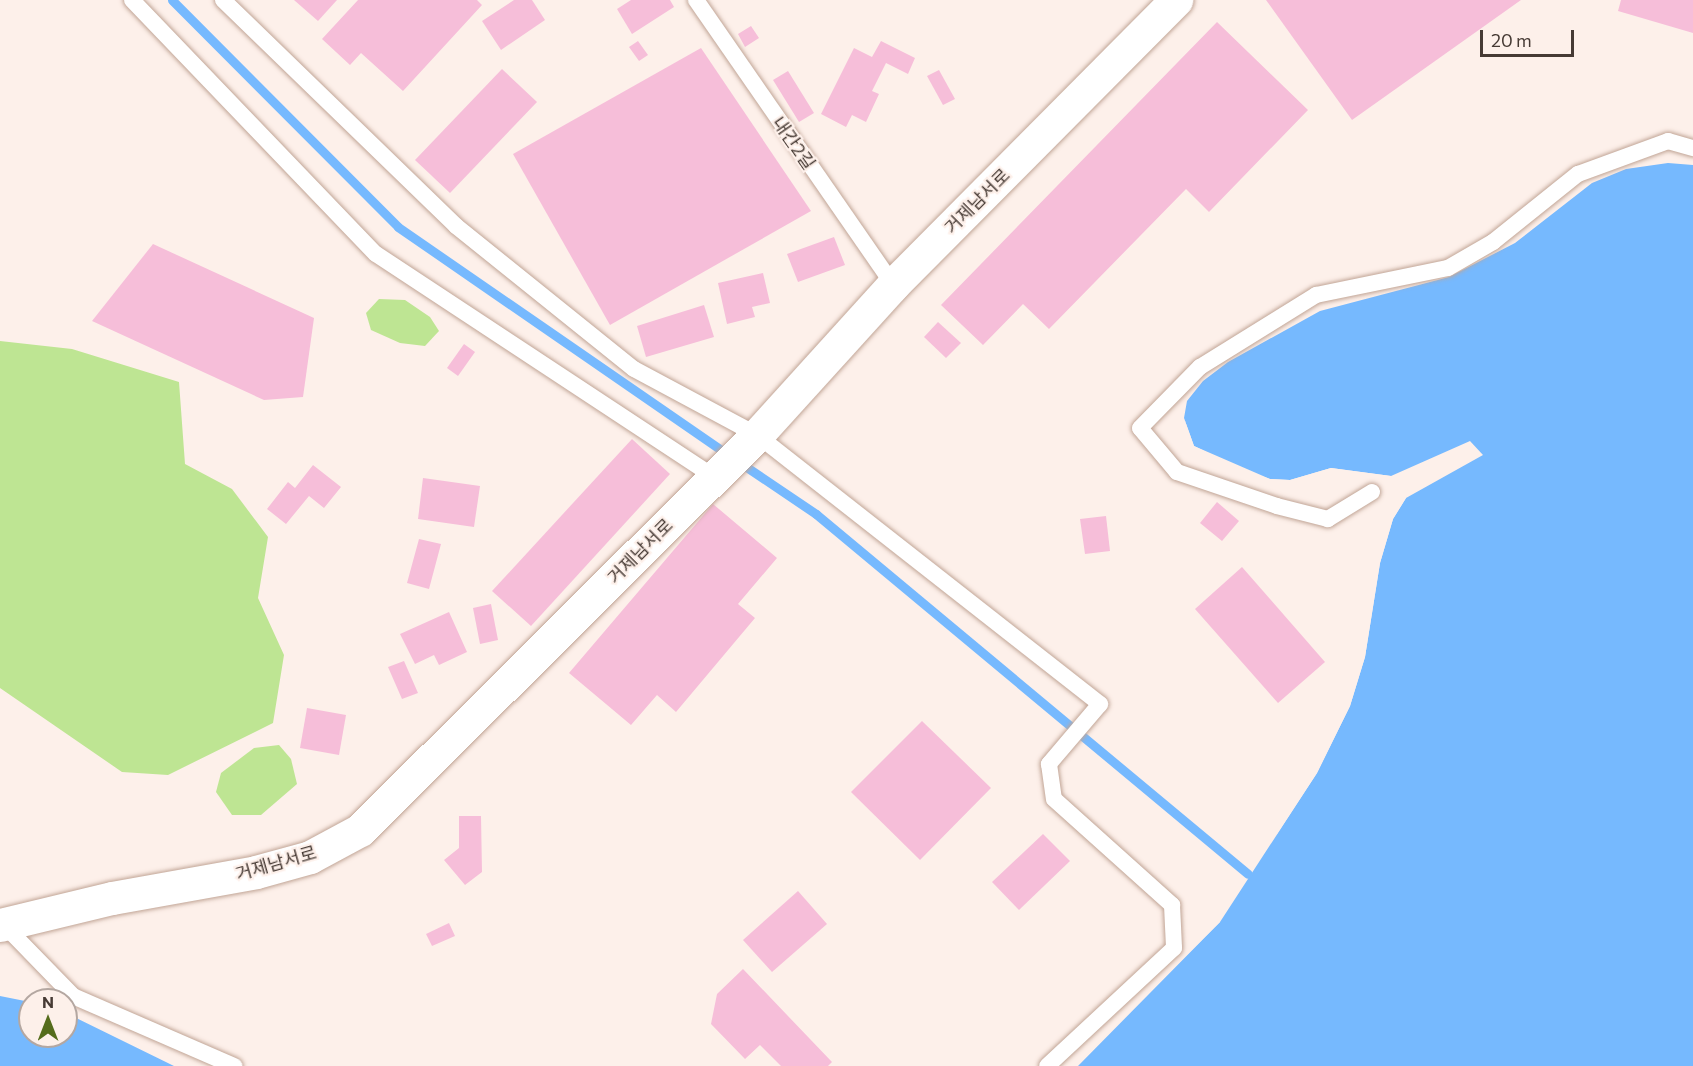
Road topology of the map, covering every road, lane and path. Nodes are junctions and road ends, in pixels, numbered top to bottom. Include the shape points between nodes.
1 (132, 0) edge
2 (223, 0) edge
3 (696, 0) edge
4 (1176, 0) edge
5 (1693, 148) edge
6 (893, 285) junction
7 (757, 435) junction
8 (714, 477) junction
9 (1371, 492) dead end
10 (1, 925) edge
11 (234, 1066) edge
12 (1047, 1066) edge

1 - 8 lane via 376,254
2 - 7 lane via 474,240 634,369
3 - 6 lane, 내간2길
4 - 6 main road, 거제남서로
5 - 9 lane via 1668,141 1578,174 1493,242 1448,268 1316,295 1200,367 1140,428 1177,472 1277,506 1328,519
6 - 7 main road, 거제남서로
7 - 8 main road, 거제남서로
7 - 12 lane via 1100,704 1049,764 1054,799 1172,906 1174,948
8 - 10 main road, 거제남서로 via 360,831 310,857 256,872 112,898
10 - 11 lane via 73,996

